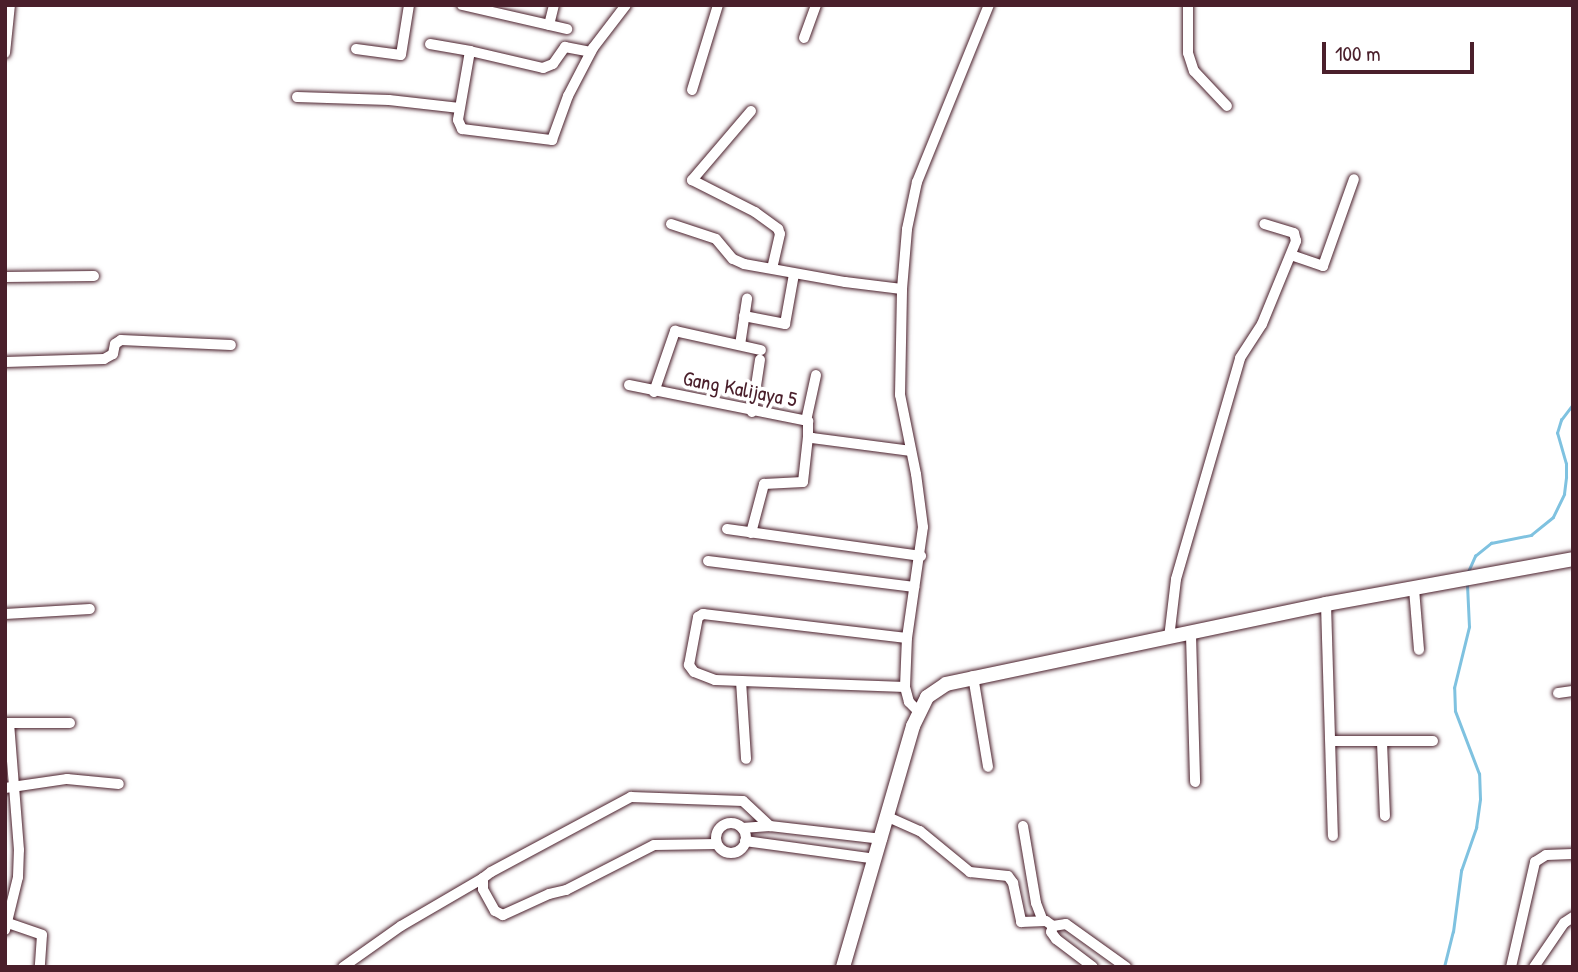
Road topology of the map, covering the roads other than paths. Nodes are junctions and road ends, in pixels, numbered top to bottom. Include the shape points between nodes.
1 (10, 5) edge
2 (409, 5) edge
3 (462, 5) edge
4 (554, 5) edge
5 (626, 5) edge
6 (718, 5) edge
7 (816, 5) edge
8 (989, 5) edge
9 (1188, 5) edge
10 (504, 10) edge
11 (549, 25) junction
12 (567, 29) dead end
13 (804, 38) dead end
14 (430, 44) dead end
15 (356, 49) dead end
16 (470, 51) junction
17 (591, 52) junction
18 (5, 53) edge
19 (692, 90) dead end
20 (297, 97) dead end
21 (1227, 106) dead end
22 (460, 108) junction
23 (751, 111) dead end
24 (1354, 179) dead end
25 (671, 223) dead end
26 (1264, 224) dead end
27 (1291, 255) junction
28 (772, 268) junction
29 (794, 274) junction
30 (94, 276) dead end
31 (5, 277) edge
32 (902, 289) junction
33 (747, 299) dead end
34 (744, 316) junction
35 (231, 345) dead end
36 (740, 345) junction
37 (5, 362) edge
38 (816, 375) dead end
39 (629, 385) dead end
40 (654, 392) junction
41 (752, 412) junction
42 (806, 421) junction
43 (808, 436) junction
44 (911, 451) junction
45 (727, 529) dead end
46 (751, 533) junction
47 (921, 556) junction
48 (1573, 559) edge
49 (708, 561) dead end
50 (914, 587) junction
51 (1414, 589) junction
52 (1326, 604) junction
53 (90, 608) dead end
54 (5, 614) edge
55 (1191, 635) junction
56 (907, 638) junction
57 (1169, 638) junction
58 (1419, 650) dead end
59 (972, 676) junction
60 (741, 681) junction
61 (905, 687) junction
62 (1573, 691) edge
63 (1558, 693) dead end
64 (918, 711) junction
65 (7, 723) edge
66 (70, 723) dead end
67 (1332, 741) junction
68 (1433, 741) dead end
69 (1382, 742) junction
70 (746, 759) dead end
71 (988, 767) dead end
72 (1195, 782) dead end
73 (118, 784) dead end
74 (9, 788) edge
75 (1385, 816) dead end
76 (888, 817) junction
77 (770, 826) junction
78 (1023, 826) dead end
79 (742, 828) junction
80 (812, 831) junction
81 (1333, 836) dead end
82 (882, 839) junction
83 (745, 841) junction
84 (717, 844) junction
85 (811, 849) junction
86 (19, 850) junction
87 (5, 853) edge
88 (1573, 853) edge
89 (876, 859) junction
90 (483, 878) junction
91 (10, 900) edge
92 (1573, 917) edge
93 (1048, 924) junction
94 (7, 927) edge
95 (1513, 963) edge
96 (40, 967) edge
97 (343, 967) edge
98 (843, 967) edge
99 (1093, 967) edge
100 (1126, 967) edge
101 (1531, 967) edge

1 - 18 street
2 - 15 street via 401,55
3 - 10 street
4 - 11 street
5 - 17 street
6 - 19 street
7 - 13 street
8 - 32 street via 917,182 907,225
9 - 21 street via 1188,53 1194,71
10 - 11 street
11 - 12 street
14 - 16 street
16 - 17 street via 543,68 554,64 565,47
16 - 22 street
17 - 22 street via 552,140 462,129
20 - 22 street
23 - 28 street via 692,180 778,229
24 - 27 street via 1323,266
25 - 28 street via 716,239 738,262
26 - 27 street via 1296,235
27 - 57 street via 1262,324 1240,358 1179,569
28 - 29 street
29 - 32 street
29 - 34 street via 785,324
30 - 31 street
32 - 44 street via 900,396
33 - 34 street
34 - 36 street
35 - 37 street via 121,340 110,358
36 - 40 street via 674,331
36 - 41 street via 760,355
38 - 42 street
39 - 40 street, Gang Kalijaya 5
40 - 41 street, Gang Kalijaya 5
41 - 42 street, Gang Kalijaya 5
42 - 43 street, Gang Kalijaya 5
43 - 44 street, Gang Kalijaya 5
43 - 46 street via 803,482 764,484
44 - 47 street via 922,512
45 - 46 street
46 - 47 street
47 - 50 street
48 - 51 street
49 - 50 street
50 - 56 street
51 - 52 street
51 - 58 street
52 - 55 street
52 - 67 street
53 - 54 street
55 - 57 street
55 - 72 street
56 - 60 street via 700,614 690,669 703,677
56 - 61 street
57 - 59 street
59 - 64 street via 937,689
59 - 71 street
60 - 61 street
60 - 70 street
61 - 64 street via 909,702
62 - 63 street
64 - 76 street
65 - 66 street
65 - 74 street
67 - 69 street
67 - 81 street
68 - 69 street
69 - 75 street
73 - 74 street via 68,779
74 - 86 street
76 - 82 street
76 - 93 street via 920,831 970,872 1008,876 1021,922
77 - 79 street
77 - 80 street
77 - 90 street via 743,801 631,797
78 - 93 street via 1036,903
79 - 83 street
79 - 84 street via 727,824 720,828
80 - 82 street
80 - 85 street
82 - 89 street
83 - 84 street via 736,852 721,850
83 - 85 street
84 - 90 street via 654,845 566,890 503,915 495,912 483,889
85 - 89 street
86 - 87 street
86 - 91 street
88 - 95 street via 1546,855 1535,862
89 - 98 street
90 - 97 street
91 - 94 street
92 - 101 street
93 - 99 street via 1056,939
93 - 100 street via 1066,924
94 - 96 street via 42,935
95 - 101 street

